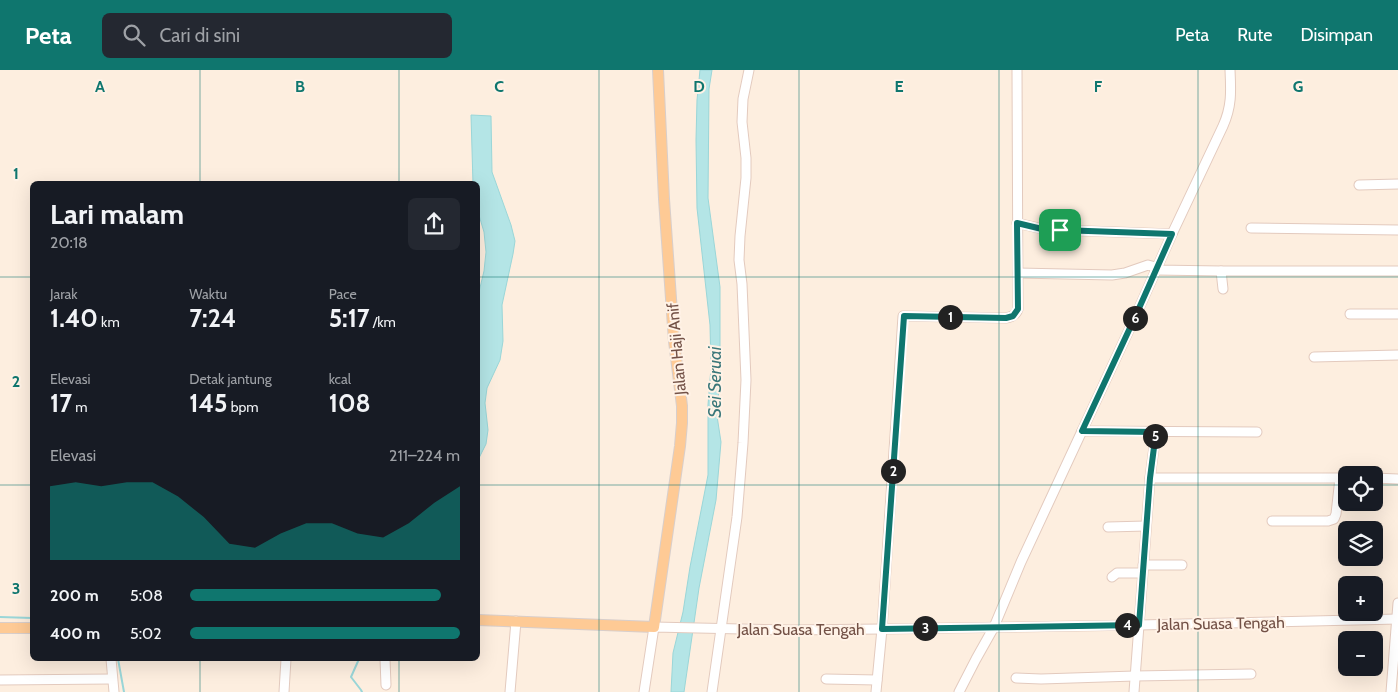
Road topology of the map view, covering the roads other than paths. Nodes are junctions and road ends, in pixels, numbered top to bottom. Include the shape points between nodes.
1 (658, 70) edge
2 (749, 70) edge
3 (1017, 70) edge
4 (1230, 70) edge
5 (1398, 184) edge
6 (1359, 185) dead end
7 (1017, 223) junction
8 (1251, 228) dead end
9 (1398, 230) edge
10 (1172, 234) junction
11 (1156, 270) junction
12 (1398, 271) edge
13 (1221, 272) junction
14 (1018, 273) junction
15 (1223, 289) dead end
16 (1350, 314) dead end
17 (1398, 314) edge
18 (1398, 355) edge
19 (1314, 357) dead end
20 (1082, 431) junction
21 (1156, 432) junction
22 (1257, 432) dead end
23 (1150, 478) junction
24 (1338, 478) edge
25 (1383, 478) edge
26 (1398, 479) edge
27 (1338, 504) edge
28 (1272, 521) dead end
29 (1146, 526) junction
30 (1108, 527) dead end
31 (1182, 565) dead end
32 (1143, 569) junction
33 (1112, 577) dead end
34 (1398, 603) edge
35 (1398, 619) edge
36 (480, 620) edge
37 (516, 621) junction
38 (1139, 625) junction
39 (654, 626) junction
40 (0, 628) edge
41 (30, 628) edge
42 (721, 628) junction
43 (994, 628) junction
44 (882, 629) junction
45 (111, 661) edge
46 (286, 661) edge
47 (385, 661) edge
48 (1251, 674) dead end
49 (1135, 676) junction
50 (1016, 678) dead end
51 (112, 679) junction
52 (826, 679) dead end
53 (0, 680) edge
54 (877, 680) junction
55 (386, 685) dead end
56 (1393, 689) edge
57 (114, 692) edge
58 (284, 692) edge
59 (510, 692) edge
60 (644, 692) edge
61 (712, 692) edge
62 (876, 692) edge
63 (960, 692) edge
64 (1134, 692) edge

1 - 39 main road, Jalan Haji Anif via 664,208 682,423
2 - 42 street via 743,99 746,178 739,260 746,380 743,443 737,517
3 - 7 street
4 - 10 street via 1229,114
5 - 6 street
7 - 10 street via 1042,229
7 - 14 street
8 - 9 street
10 - 11 street
11 - 13 street
11 - 14 street via 1148,265 1112,275
11 - 20 street
12 - 13 street
13 - 15 street
14 - 44 street via 1018,309 1010,317 904,316
16 - 17 street
18 - 19 street
20 - 21 street
20 - 43 street
21 - 22 street
21 - 23 street
23 - 24 street
23 - 29 street
25 - 26 street
27 - 28 street via 1334,519 1328,521
29 - 30 street
29 - 32 street
31 - 32 street
32 - 33 street via 1117,573
32 - 38 street
34 - 35 street
35 - 38 street, Jalan Suasa Tengah
35 - 56 street
36 - 37 main road
37 - 39 main road
37 - 59 street
38 - 43 street, Jalan Suasa Tengah
38 - 49 street
39 - 42 street, Jalan Suasa Tengah
39 - 60 street
40 - 41 main road
42 - 44 street, Jalan Suasa Tengah
42 - 61 street
43 - 44 street, Jalan Suasa Tengah
43 - 63 street
44 - 54 street
45 - 51 street
46 - 58 street
47 - 55 street
48 - 49 street
49 - 50 street
49 - 64 street
51 - 53 street
51 - 57 street
52 - 54 street
54 - 62 street

